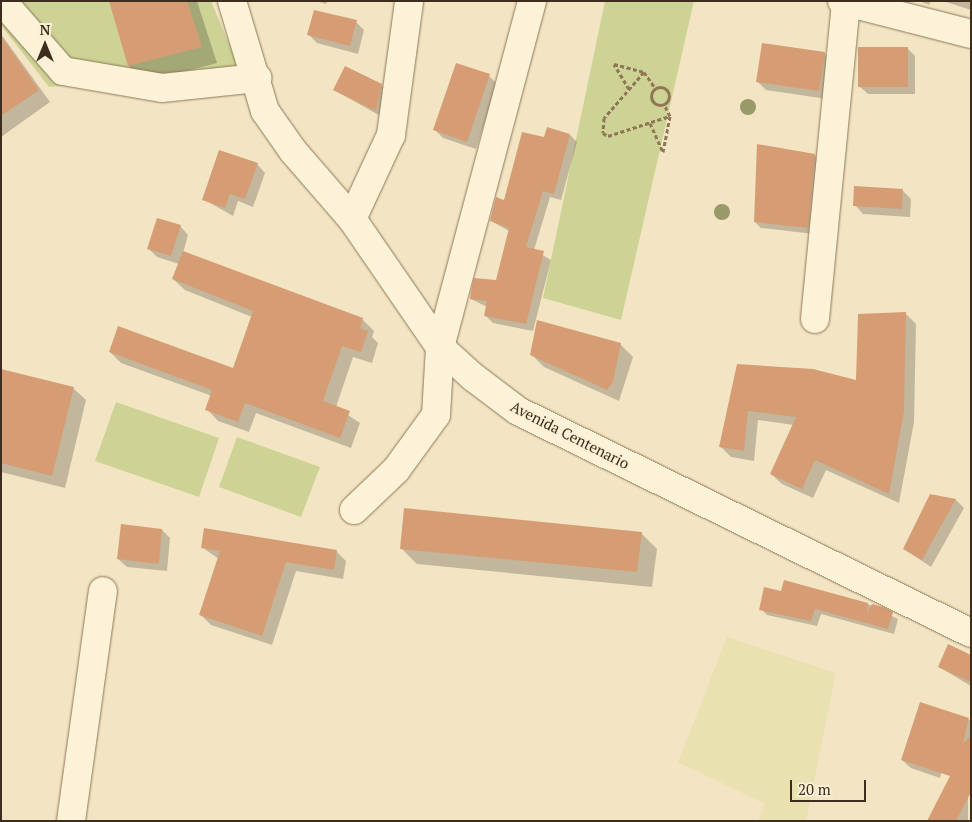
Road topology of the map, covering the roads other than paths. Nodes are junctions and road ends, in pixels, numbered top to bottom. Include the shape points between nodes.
1 (2, 1) edge
2 (232, 1) edge
3 (408, 1) edge
4 (532, 1) edge
5 (844, 2) edge
6 (971, 34) edge
7 (257, 78) junction
8 (352, 219) junction
9 (815, 319) dead end
10 (440, 347) junction
11 (354, 510) dead end
12 (103, 591) dead end
13 (971, 633) edge
14 (72, 821) edge

1 - 7 street via 63,71 162,88
2 - 7 street, Avenida Centenario
3 - 8 street via 391,135
4 - 10 street
5 - 6 street
5 - 9 street
7 - 8 street, Avenida Centenario via 265,110 293,151
8 - 10 street, Avenida Centenario
10 - 11 street via 436,415 396,470
10 - 13 street, Avenida Centenario via 518,411
12 - 14 street

